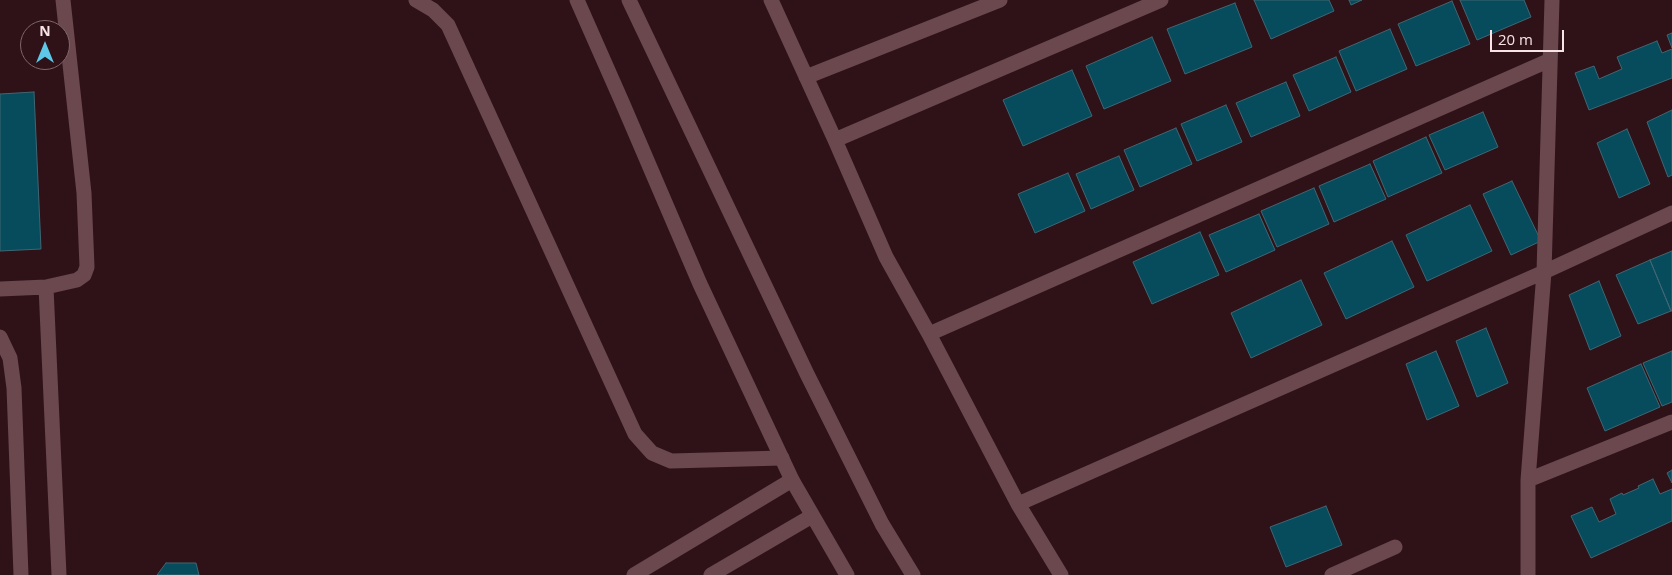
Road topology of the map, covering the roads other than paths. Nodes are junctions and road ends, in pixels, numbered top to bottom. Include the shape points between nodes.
1 (63, 0) edge
2 (416, 0) edge
3 (577, 0) edge
4 (629, 0) edge
5 (771, 0) edge
6 (1000, 0) edge
7 (1161, 0) edge
8 (1552, 0) edge
9 (1550, 60) junction
10 (806, 77) junction
11 (835, 140) junction
12 (1672, 213) edge
13 (1544, 272) junction
14 (46, 287) junction
15 (0, 289) edge
16 (929, 334) junction
17 (0, 338) edge
18 (1672, 422) edge
19 (782, 458) junction
20 (792, 480) junction
21 (1528, 480) junction
22 (1018, 504) junction
23 (812, 516) junction
24 (1395, 548) dead end
25 (20, 575) edge
26 (59, 575) edge
27 (634, 575) edge
28 (711, 575) edge
29 (848, 575) edge
30 (913, 575) edge
31 (1061, 575) edge
32 (1332, 575) edge
33 (1528, 575) edge

1 - 14 street via 84,193 87,267 77,280
2 - 19 street via 433,10 448,25 635,434 652,453 671,461
3 - 19 street via 700,284
4 - 30 street via 807,374 882,524
5 - 10 street
6 - 10 street
7 - 11 street
8 - 9 street
9 - 13 street
9 - 16 street
10 - 11 street
11 - 16 street via 886,257
12 - 13 street
13 - 21 street
13 - 22 street
14 - 15 street
14 - 26 street
16 - 22 street
17 - 25 street via 10,358 14,388
18 - 21 street
19 - 20 street
20 - 23 street
20 - 27 street
21 - 33 street
22 - 31 street
23 - 28 street
23 - 29 street
24 - 32 street

